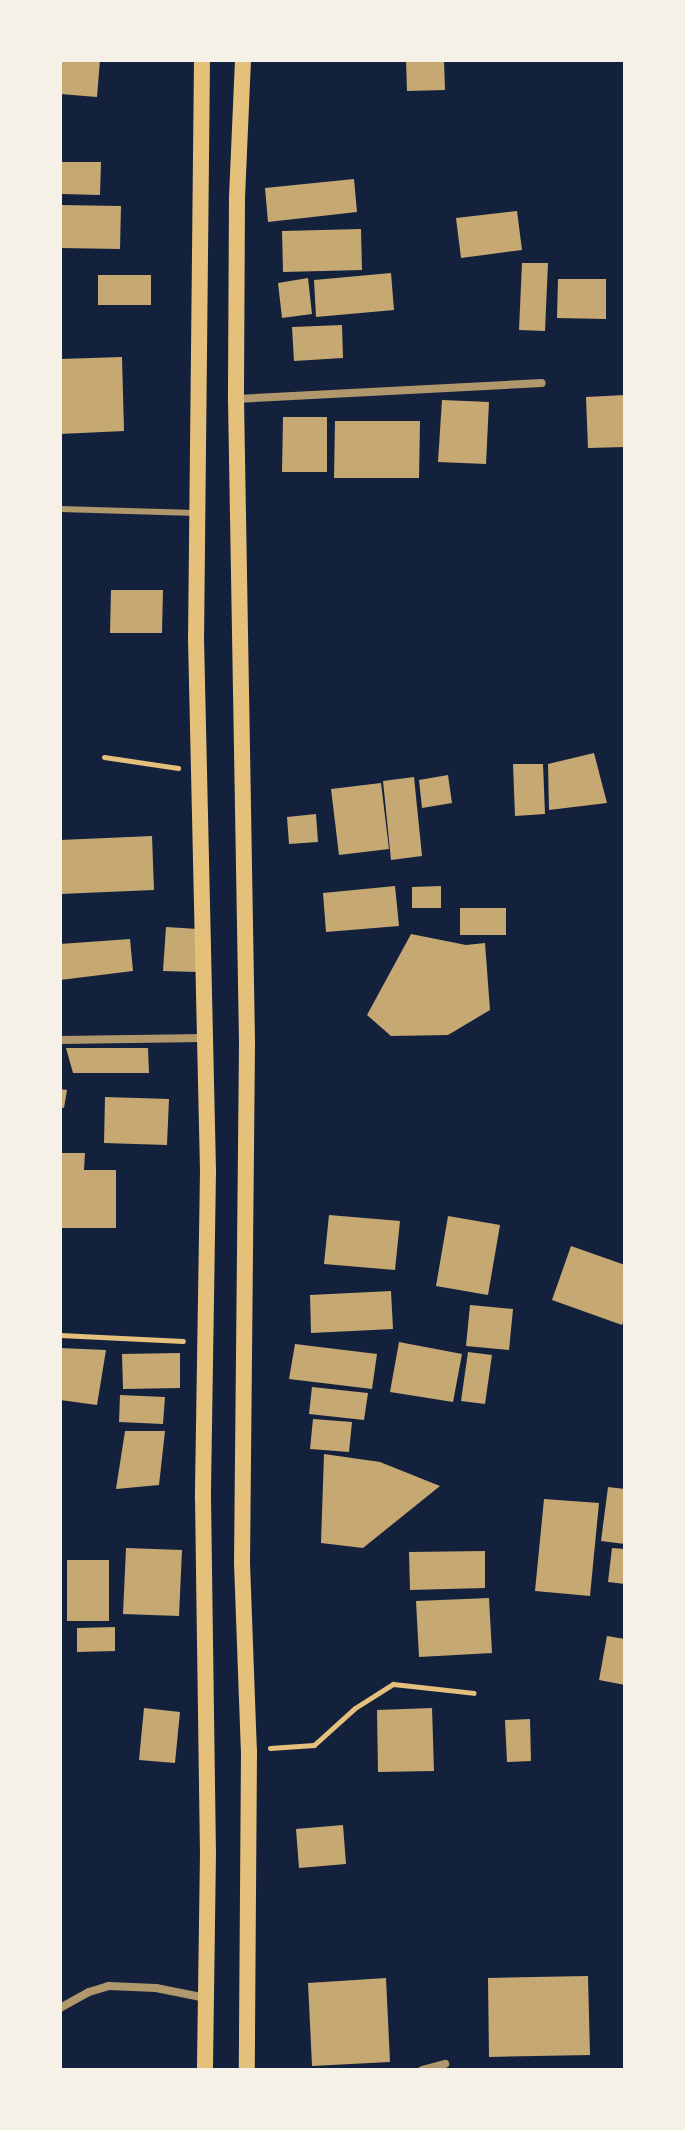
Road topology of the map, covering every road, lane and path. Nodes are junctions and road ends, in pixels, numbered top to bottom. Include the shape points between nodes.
1 (202, 60) edge
2 (243, 60) edge
3 (542, 383) dead end
4 (236, 399) junction
5 (60, 509) edge
6 (196, 513) junction
7 (104, 757) dead end
8 (199, 771) junction
9 (204, 1038) junction
10 (60, 1040) edge
11 (60, 1335) edge
12 (208, 1342) junction
13 (474, 1693) dead end
14 (249, 1750) junction
15 (207, 1998) junction
16 (60, 2008) edge
17 (445, 2064) dead end
18 (205, 2070) edge
19 (247, 2070) edge
20 (422, 2070) edge

1 - 6 main road
2 - 4 main road
3 - 4 street
4 - 14 main road via 247,1073 242,1563
5 - 6 lane
6 - 8 main road
7 - 8 path
8 - 9 main road
9 - 10 street
9 - 12 main road
11 - 12 path
12 - 15 main road via 203,1498
13 - 14 path via 393,1684 355,1708 314,1745
14 - 19 main road
15 - 16 street via 109,1986
15 - 18 main road
17 - 20 street

